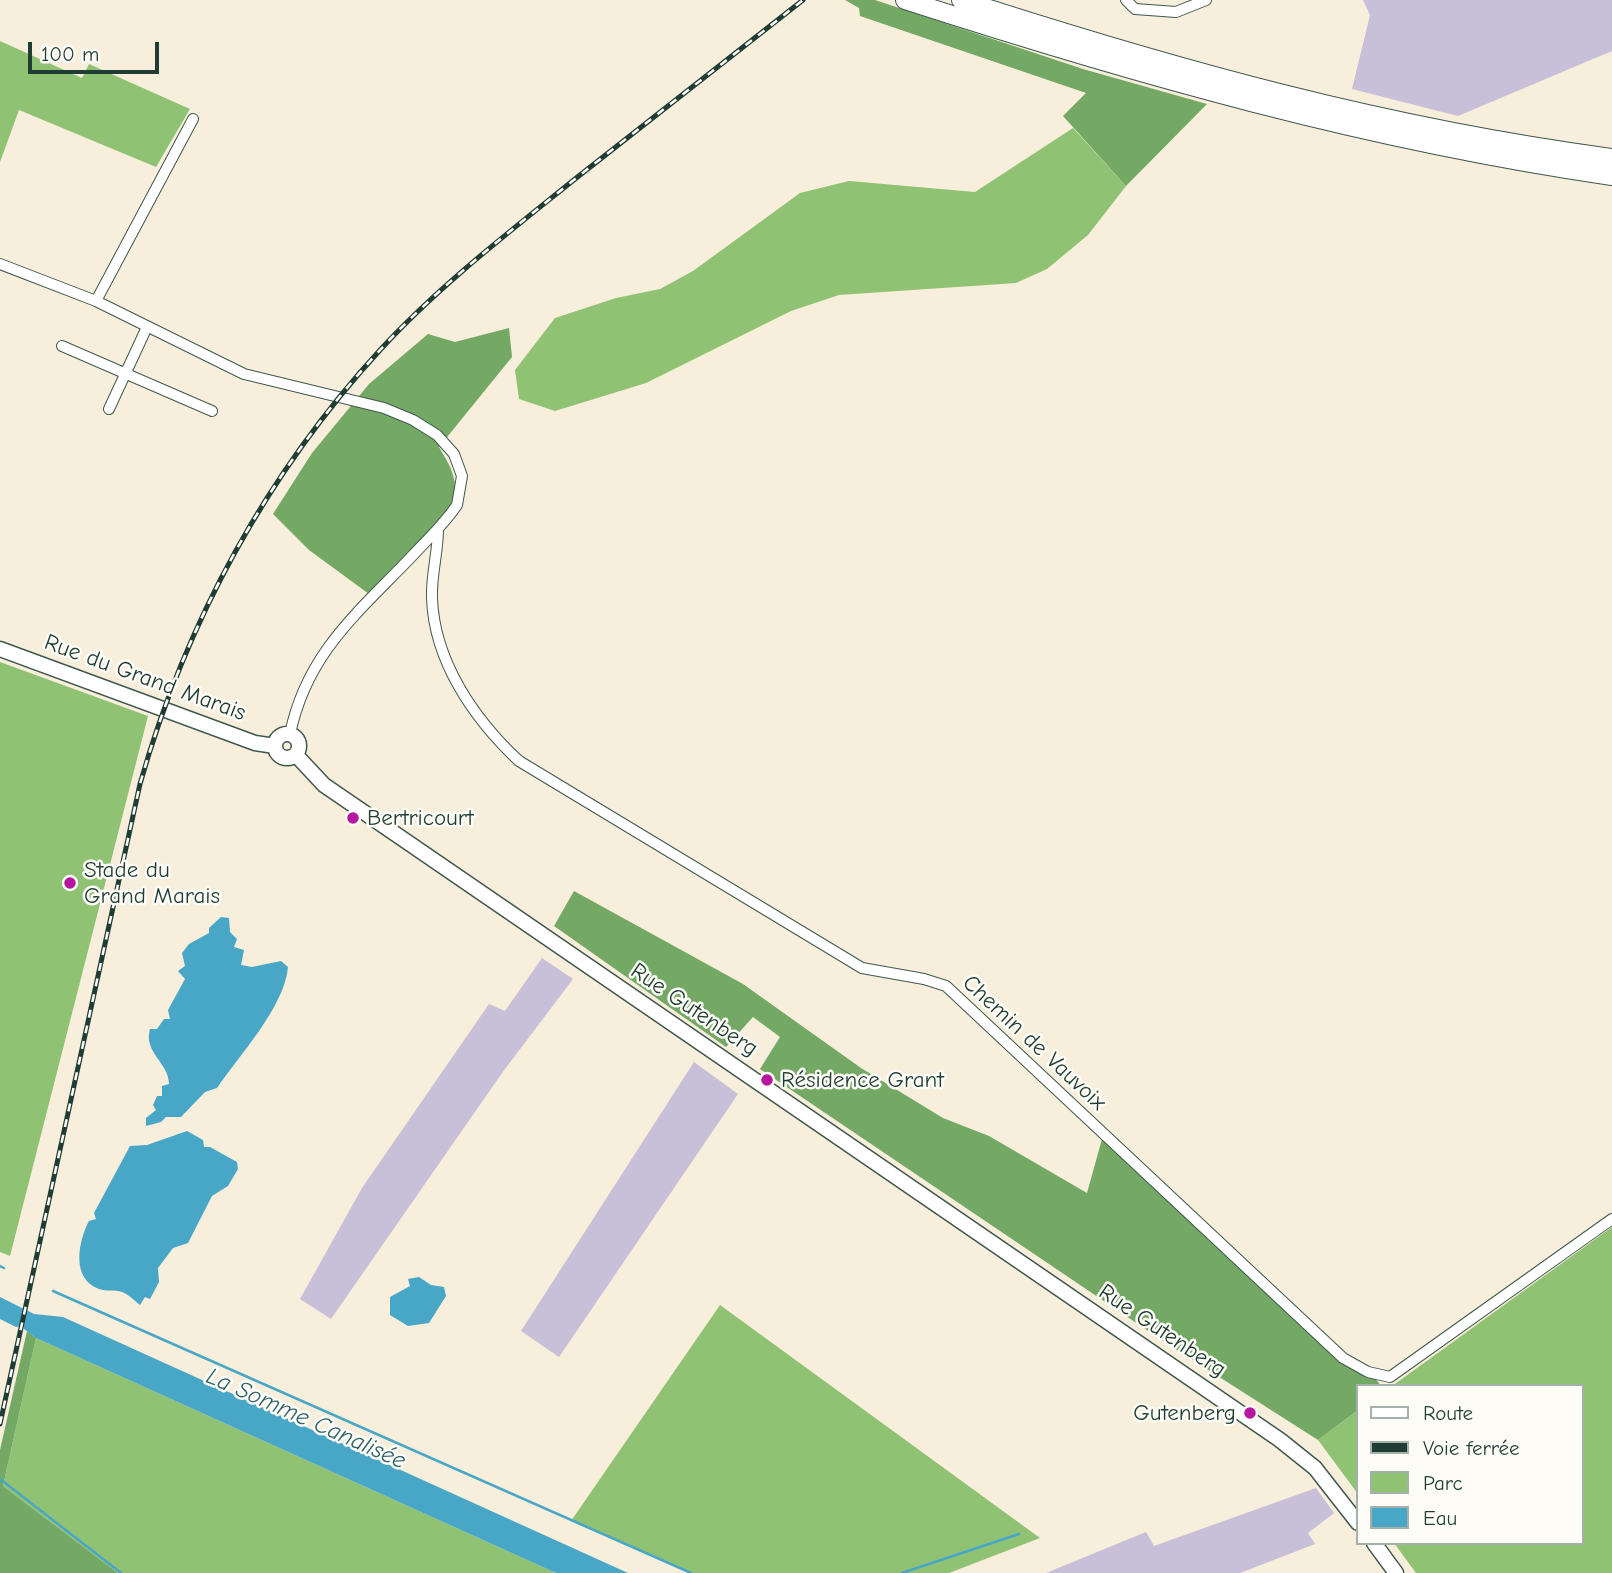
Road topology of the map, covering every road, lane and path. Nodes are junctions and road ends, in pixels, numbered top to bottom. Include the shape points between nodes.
1 (905, 0) edge
2 (961, 0) edge
3 (1126, 0) edge
4 (1206, 0) edge
5 (193, 119) dead end
6 (1612, 159) edge
7 (1612, 176) edge
8 (0, 264) edge
9 (96, 301) junction
10 (147, 327) junction
11 (62, 345) dead end
12 (125, 374) junction
13 (110, 409) dead end
14 (212, 411) dead end
15 (438, 529) junction
16 (0, 649) edge
17 (290, 734) junction
18 (275, 746) junction
19 (296, 755) junction
20 (1612, 1219) edge
21 (1356, 1520) edge
22 (1375, 1545) edge
23 (1396, 1573) edge

1 - 7 highway via 1071,52 1315,119 1443,148
2 - 6 highway via 1322,106 1458,135
3 - 4 street via 1135,9 1176,12
5 - 9 street
8 - 9 street
9 - 10 street
10 - 12 street
10 - 15 street via 244,374 398,413 425,427 446,444 459,464 462,486 457,505
11 - 12 street
12 - 13 street
12 - 14 street
15 - 17 street via 313,667
15 - 20 street, Chemin de Vauvoix via 432,601 442,652 474,712 519,761 862,968 946,986 1343,1357 1368,1372 1390,1377
16 - 18 street, Rue du Grand Marais via 255,743
17 - 18 street via 280,737
17 - 19 street via 299,743
18 - 19 street via 285,758
19 - 21 street, Rue Gutenberg via 324,785 1280,1440 1315,1468
22 - 23 street

